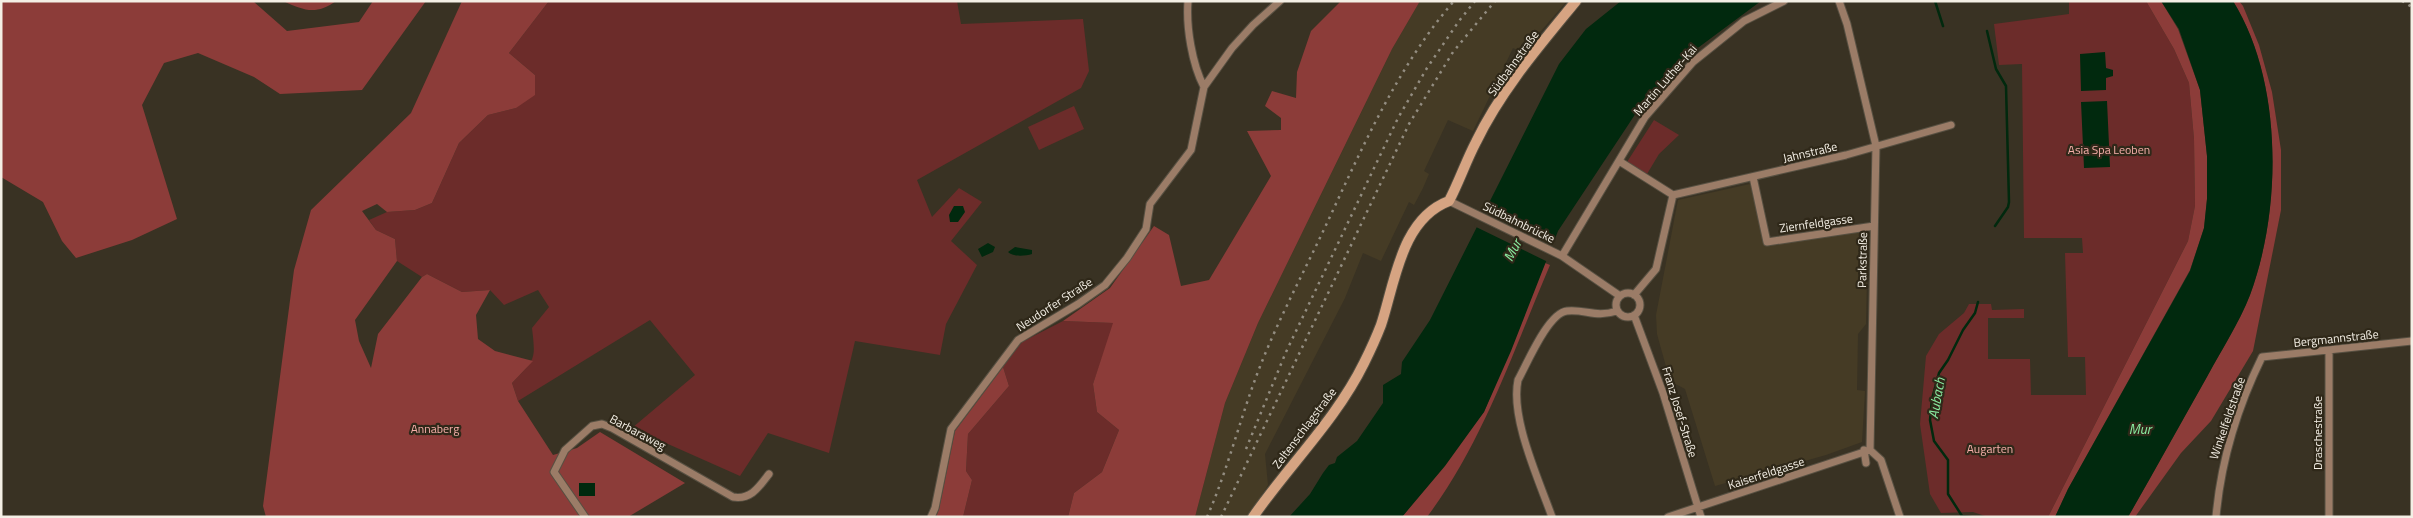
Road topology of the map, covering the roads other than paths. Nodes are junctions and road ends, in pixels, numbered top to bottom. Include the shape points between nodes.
1 (1188, 1) edge
2 (1280, 1) edge
3 (1576, 1) edge
4 (1784, 1) edge
5 (1839, 1) edge
6 (1204, 87) junction
7 (1951, 125) dead end
8 (1876, 146) junction
9 (1619, 162) junction
10 (1753, 177) junction
11 (1673, 195) junction
12 (1449, 201) junction
13 (1874, 226) junction
14 (1558, 254) junction
15 (1620, 296) junction
16 (1634, 296) junction
17 (1617, 311) junction
18 (1634, 316) junction
19 (2412, 341) edge
20 (2329, 350) junction
21 (2262, 358) joint
22 (1867, 450) junction
23 (1866, 463) dead end
24 (769, 474) dead end
25 (1697, 507) junction
26 (585, 517) edge
27 (931, 517) edge
28 (1253, 517) edge
29 (1552, 517) edge
30 (1668, 517) edge
31 (1701, 517) edge
32 (1900, 517) edge
33 (2216, 517) edge
34 (2329, 517) edge

1 - 6 street via 1187,15 1194,55
2 - 6 street via 1232,48
3 - 12 main road, Südbahnstraße via 1526,63 1476,142
4 - 9 street, Martin Luther-Kai via 1744,21 1703,52 1645,118
5 - 8 street, Parkstraße
6 - 27 street, Neudorfer Straße via 1191,150 1150,204 1146,229 1127,258 1105,285 1018,340 951,430
7 - 8 street, Jahnstraße
8 - 10 street, Jahnstraße
8 - 13 street, Parkstraße
9 - 11 street
9 - 14 street, Martin Luther-Kai
10 - 11 street, Jahnstraße
10 - 13 street, Ziernfeldgasse via 1767,242
11 - 16 street via 1656,269
12 - 14 street, Südbahnbrücke
12 - 28 main road, Zeltenschlagstraße via 1436,206 1422,218 1396,270 1380,327 1346,394
13 - 22 street, Parkstraße
14 - 15 street, Südbahnbrücke
15 - 16 street
15 - 17 street
16 - 18 street via 1640,304
17 - 18 street via 1624,316
17 - 29 street via 1601,315 1573,311 1561,313 1551,322 1518,380 1520,426
18 - 25 street, Franz Josef-Straße
19 - 20 street, Bergmannstraße
20 - 21 street, Bergmannstraße
20 - 34 street, Draschestraße
21 - 33 street, Winkelfeldstraße via 2228,441
22 - 23 street, Parkstraße
22 - 25 street, Kaiserfeldgasse
22 - 32 street via 1881,460
24 - 26 street, Barbaraweg via 754,492 742,498 733,497 612,428 602,424 592,426 565,450 554,472
25 - 30 street, Kaiserfeldgasse
25 - 31 street, Franz Josef-Straße

